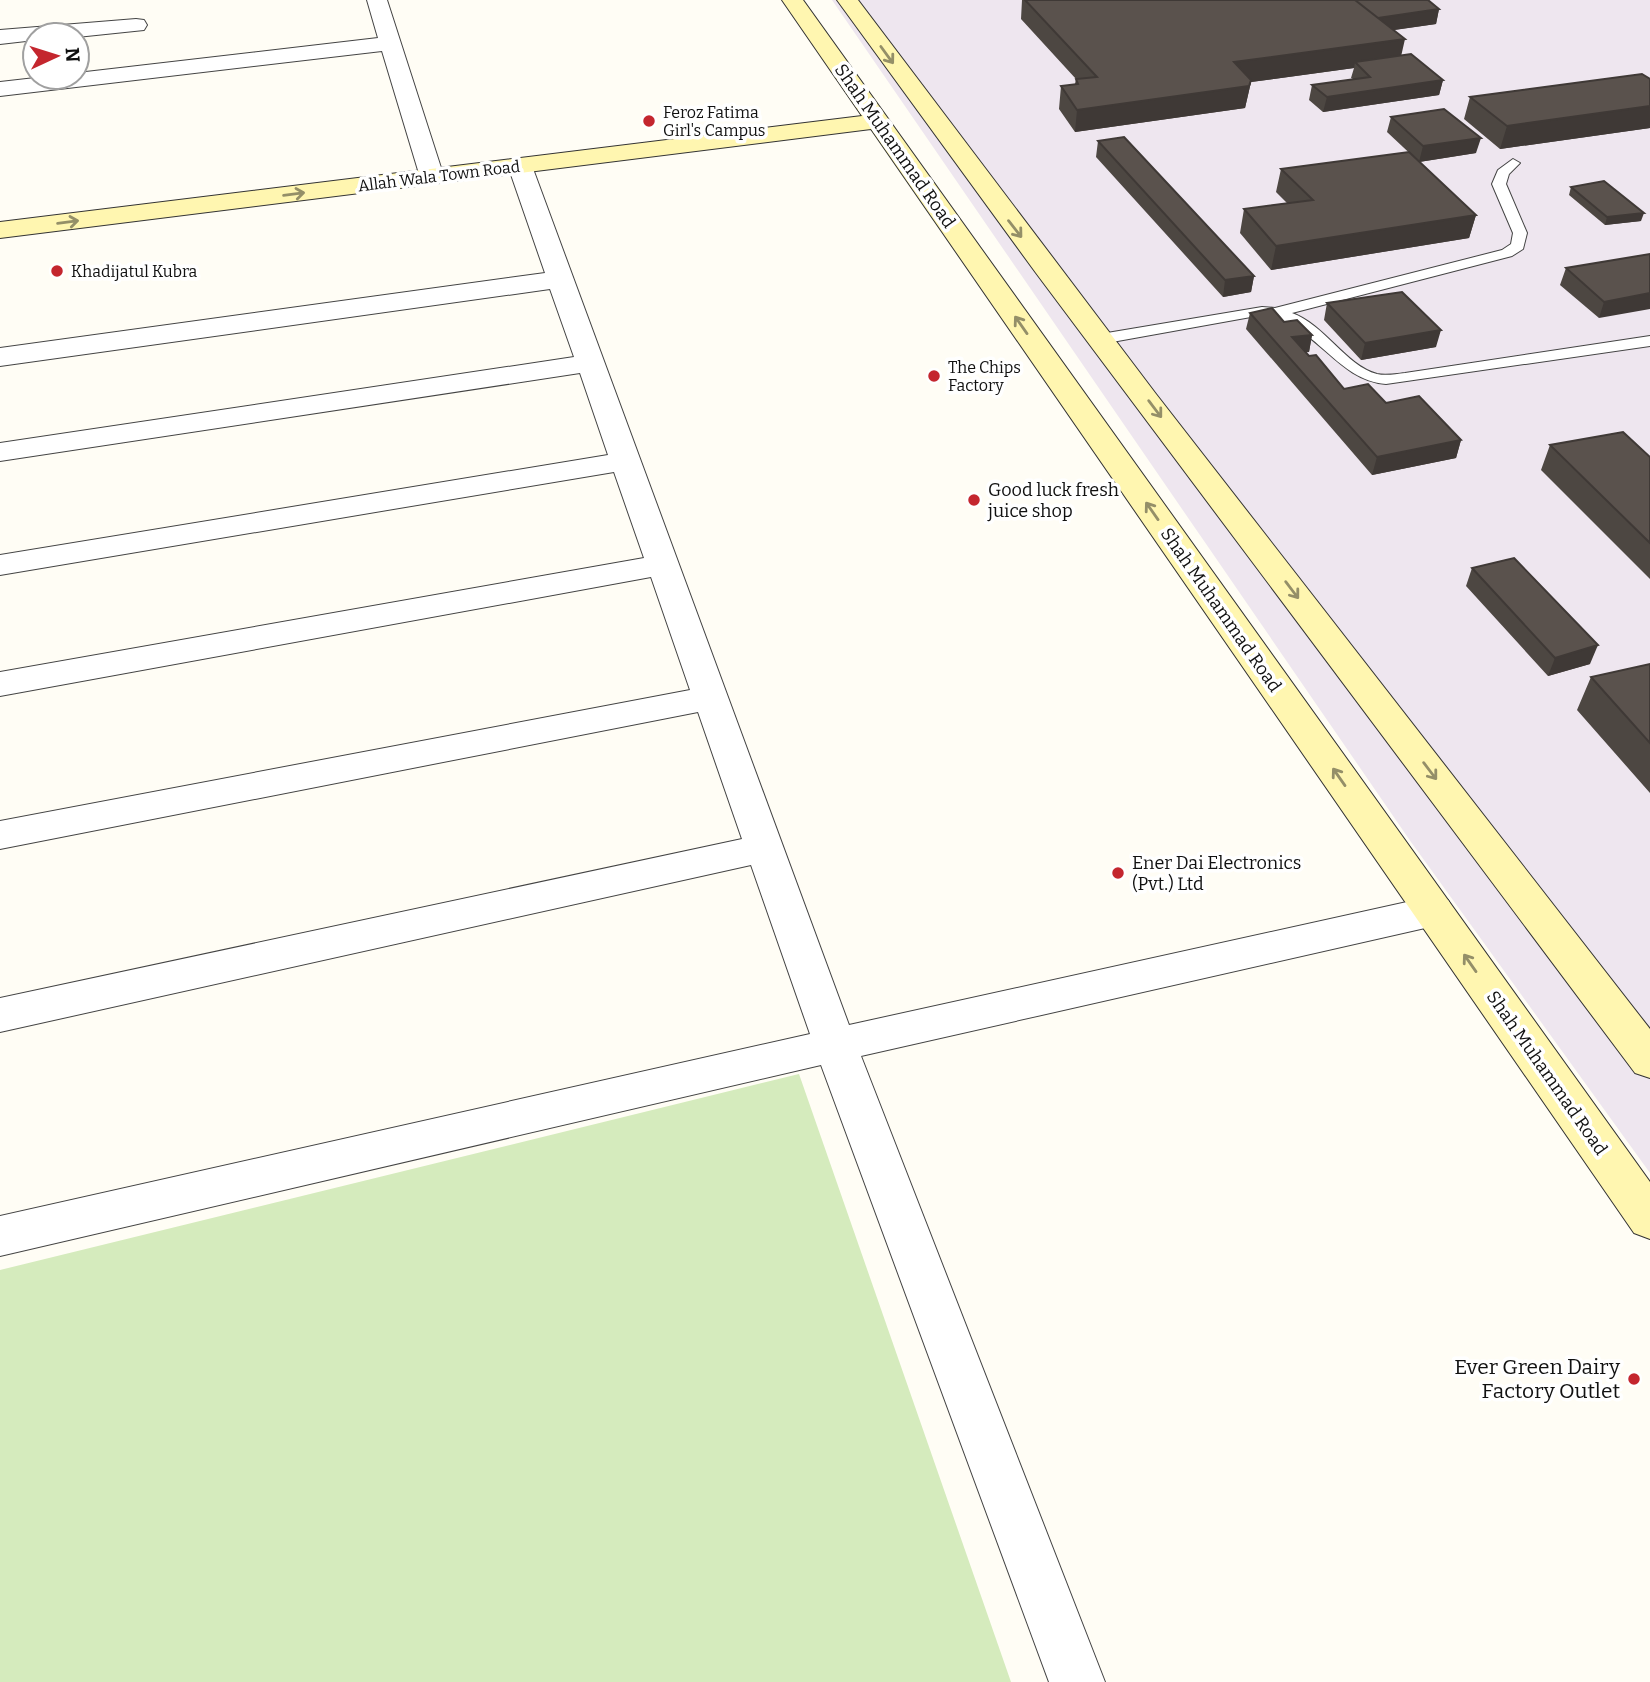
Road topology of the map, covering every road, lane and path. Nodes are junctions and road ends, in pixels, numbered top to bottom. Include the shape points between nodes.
1 (377, 0) edge
2 (792, 0) edge
3 (847, 0) edge
4 (136, 24) dead end
5 (0, 37) edge
6 (391, 43) junction
7 (0, 89) edge
8 (879, 124) junction
9 (939, 126) junction
10 (1513, 163) edge
11 (432, 177) junction
12 (524, 177) junction
13 (950, 182) junction
14 (379, 207) dead end
15 (0, 230) edge
16 (561, 279) junction
17 (1279, 312) junction
18 (1101, 339) junction
19 (1650, 341) edge
20 (0, 357) edge
21 (591, 363) junction
22 (0, 452) edge
23 (626, 461) junction
24 (0, 565) edge
25 (663, 565) junction
26 (0, 684) edge
27 (711, 698) junction
28 (0, 835) edge
29 (765, 848) junction
30 (1434, 911) junction
31 (0, 1015) edge
32 (835, 1045) junction
33 (1650, 1061) edge
34 (1650, 1219) edge
35 (0, 1236) edge
36 (1077, 1682) edge

1 - 6 street
2 - 8 main road, Shah Muhammad Road
3 -> 9 main road, Shah Muhammad Road
4 - 5 street
6 - 7 street
6 - 11 street
8 - 9 main road, Allah Wala Town Road via 904,117
8 - 12 main road, Allah Wala Town Road
8 - 13 main road, Shah Muhammad Road
9 - 13 main road, Shah Muhammad Road
10 - 17 lane via 1499,184 1520,233 1518,246 1507,253
11 - 12 main road, Allah Wala Town Road
15 -> 11 main road, Allah Wala Town Road
12 - 14 main road, Allah Wala Town Road
12 - 16 street
13 -> 18 main road, Shah Muhammad Road
30 -> 13 main road, Shah Muhammad Road
16 - 20 street
16 - 21 street
17 - 18 lane via 1262,311
17 - 19 lane via 1300,321 1368,375 1383,379
18 -> 33 main road, Shah Muhammad Road
21 - 22 street
21 - 23 street
23 - 24 street
23 - 25 street
25 - 26 street
25 - 27 street
27 - 28 street
27 - 29 street
29 - 31 street
29 - 32 street
30 - 32 street
34 -> 30 main road, Shah Muhammad Road
32 - 35 street
32 - 36 street

